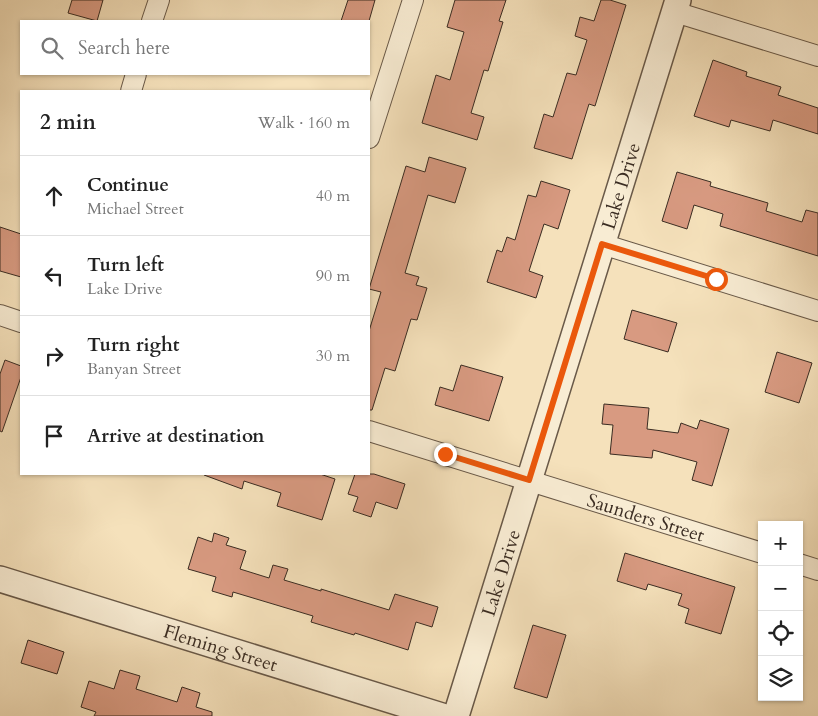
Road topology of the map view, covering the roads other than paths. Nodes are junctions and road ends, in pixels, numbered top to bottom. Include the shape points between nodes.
1 (159, 0) edge
2 (413, 0) edge
3 (676, 6) edge
4 (152, 20) edge
5 (818, 56) edge
6 (136, 75) edge
7 (131, 90) edge
8 (370, 135) edge
9 (602, 244) junction
10 (818, 311) edge
11 (0, 316) edge
12 (20, 322) edge
13 (370, 431) edge
14 (529, 480) junction
15 (758, 552) edge
16 (803, 565) edge
17 (818, 570) edge
18 (0, 579) edge
19 (442, 716) edge
20 (456, 716) edge

1 - 4 street
2 - 8 street
3 - 5 street
3 - 9 street, Lake Drive
6 - 7 street
9 - 10 street
9 - 14 street, Lake Drive
11 - 12 street
13 - 14 street, Saunders Street
14 - 15 street, Saunders Street
14 - 20 street, Lake Drive
16 - 17 street
18 - 19 street, Fleming Street

